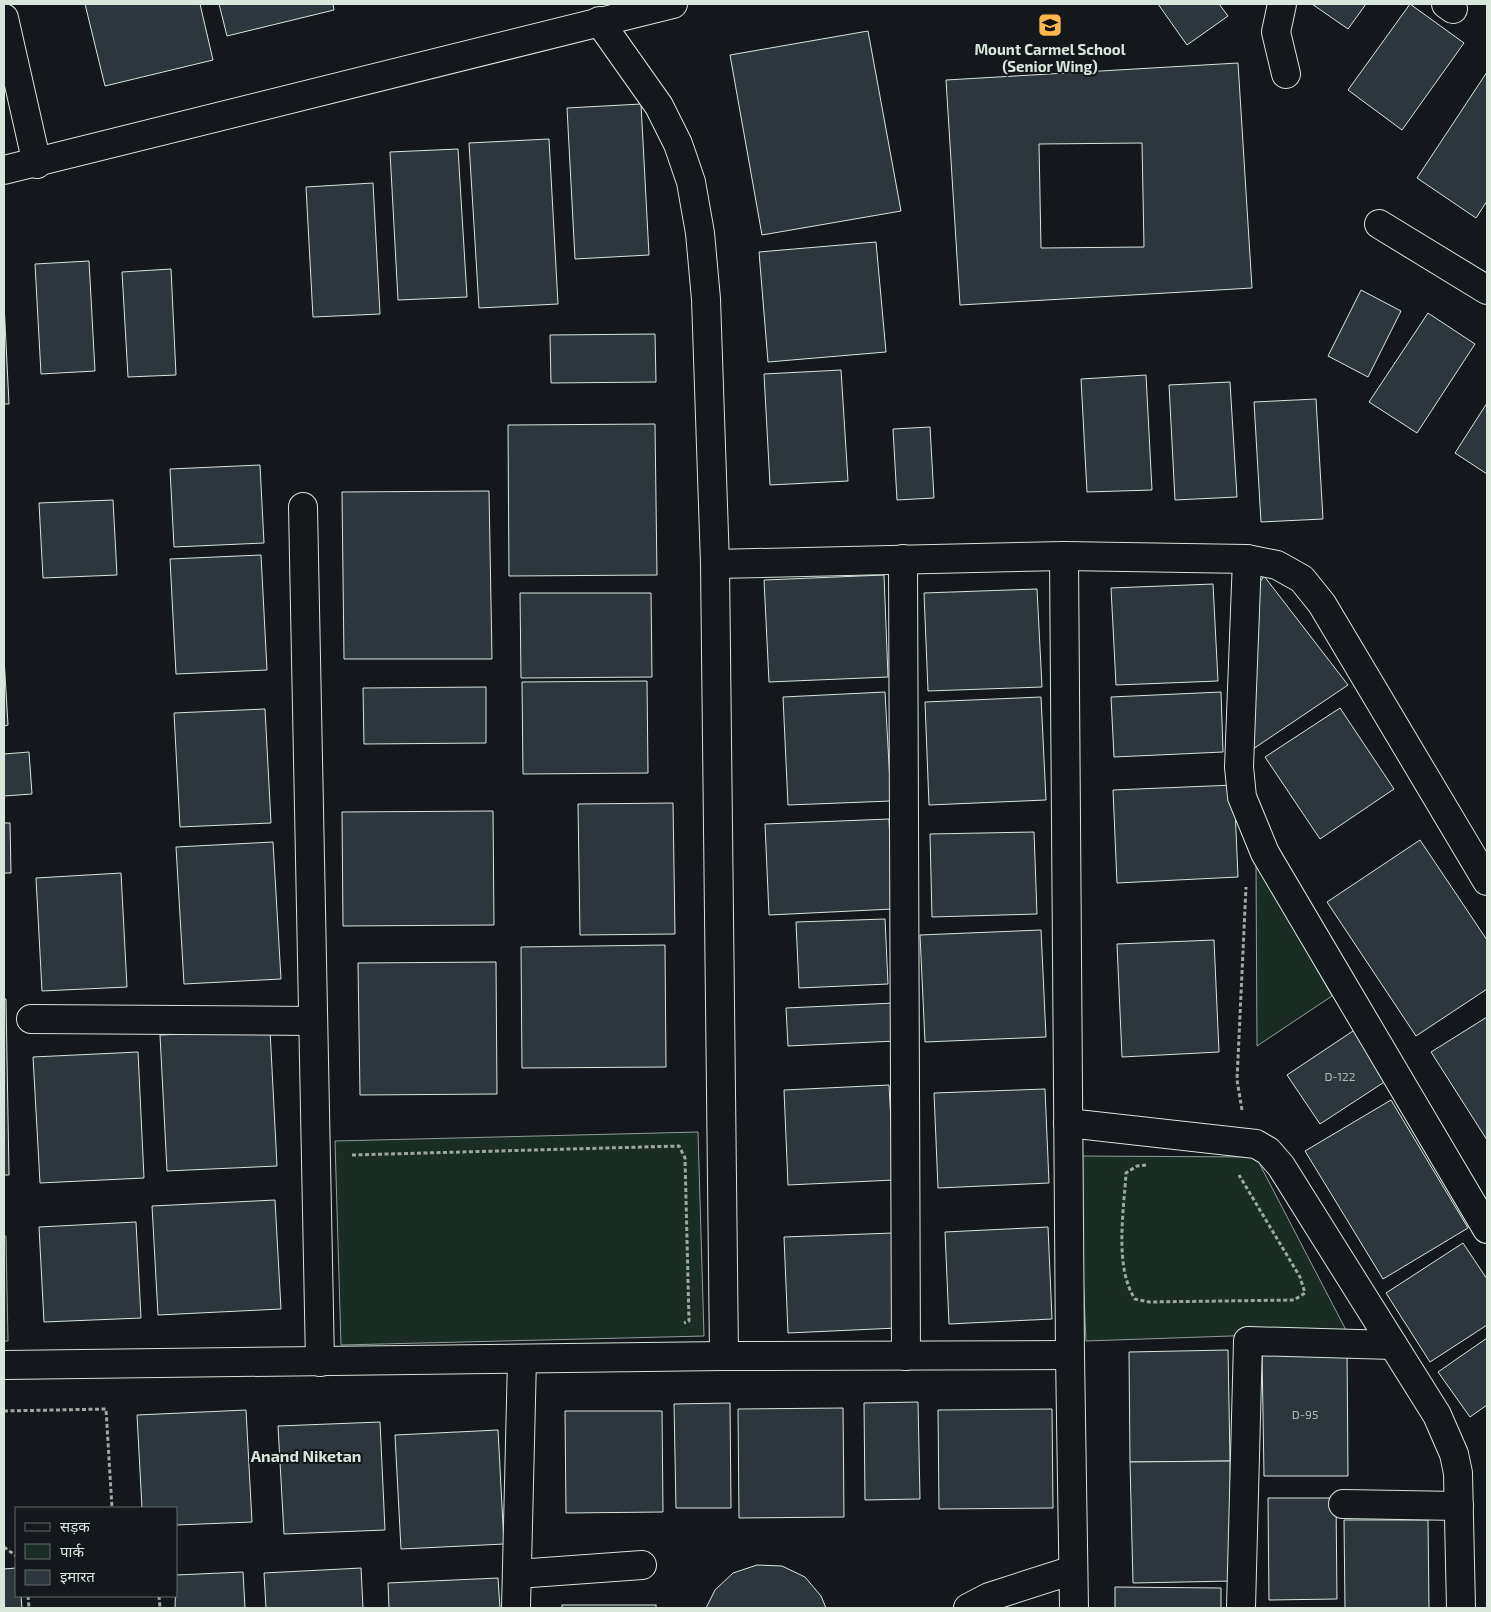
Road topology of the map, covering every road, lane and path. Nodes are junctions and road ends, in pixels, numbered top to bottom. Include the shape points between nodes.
1 (673, 4) edge
2 (1282, 4) edge
3 (4, 18) edge
4 (605, 29) junction
5 (1286, 74) dead end
6 (37, 164) junction
7 (4, 170) edge
8 (1379, 224) dead end
9 (1487, 290) edge
10 (303, 507) dead end
11 (1064, 556) junction
12 (903, 559) junction
13 (1247, 559) junction
14 (715, 564) junction
15 (1247, 880) dead end
16 (1487, 881) edge
17 (31, 1020) dead end
18 (313, 1021) junction
19 (1068, 1123) junction
20 (1236, 1141) junction
21 (352, 1155) dead end
22 (1154, 1165) dead end
23 (1487, 1229) edge
24 (682, 1323) dead end
25 (1393, 1345) junction
26 (1070, 1355) junction
27 (724, 1356) junction
28 (906, 1356) junction
29 (522, 1359) junction
30 (320, 1362) junction
31 (4, 1365) edge
32 (4, 1411) edge
33 (1343, 1504) dead end
34 (1459, 1506) junction
35 (112, 1507) edge
36 (4, 1547) edge
37 (15, 1555) edge
38 (642, 1565) dead end
39 (1074, 1570) junction
40 (516, 1574) junction
41 (516, 1608) edge
42 (968, 1608) edge
43 (1074, 1608) edge
44 (1240, 1608) edge
45 (1461, 1608) edge

1 - 4 street
2 - 5 street via 1276,32
3 - 6 street
4 - 6 street
4 - 14 street via 659,106 678,144 691,182 706,299
6 - 7 street
8 - 9 street
10 - 18 street
11 - 12 street
11 - 13 street
11 - 19 street
12 - 14 street
12 - 28 street
13 - 16 street via 1277,565 1302,579 1322,604
13 - 23 street via 1239,766 1242,797 1252,828
14 - 27 street
15 - 20 path
17 - 18 street
18 - 30 street
19 - 20 street
19 - 26 street
20 - 22 path via 1229,1158 1300,1276 1305,1293 1294,1300 1149,1302 1136,1299 1127,1287 1123,1247 1126,1173 1137,1166
20 - 25 street via 1256,1144 1268,1151 1281,1166
21 - 24 path via 679,1146 685,1158 689,1301 689,1321
25 - 34 street via 1448,1437 1458,1473
25 - 44 street via 1248,1341
26 - 28 street
26 - 39 street
27 - 28 street
27 - 29 street
29 - 30 street
29 - 40 street
30 - 31 street
32 - 35 path via 106,1409
33 - 34 street
34 - 45 street
36 - 37 path
38 - 40 street
39 - 42 street via 989,1597
39 - 43 street
40 - 41 street

